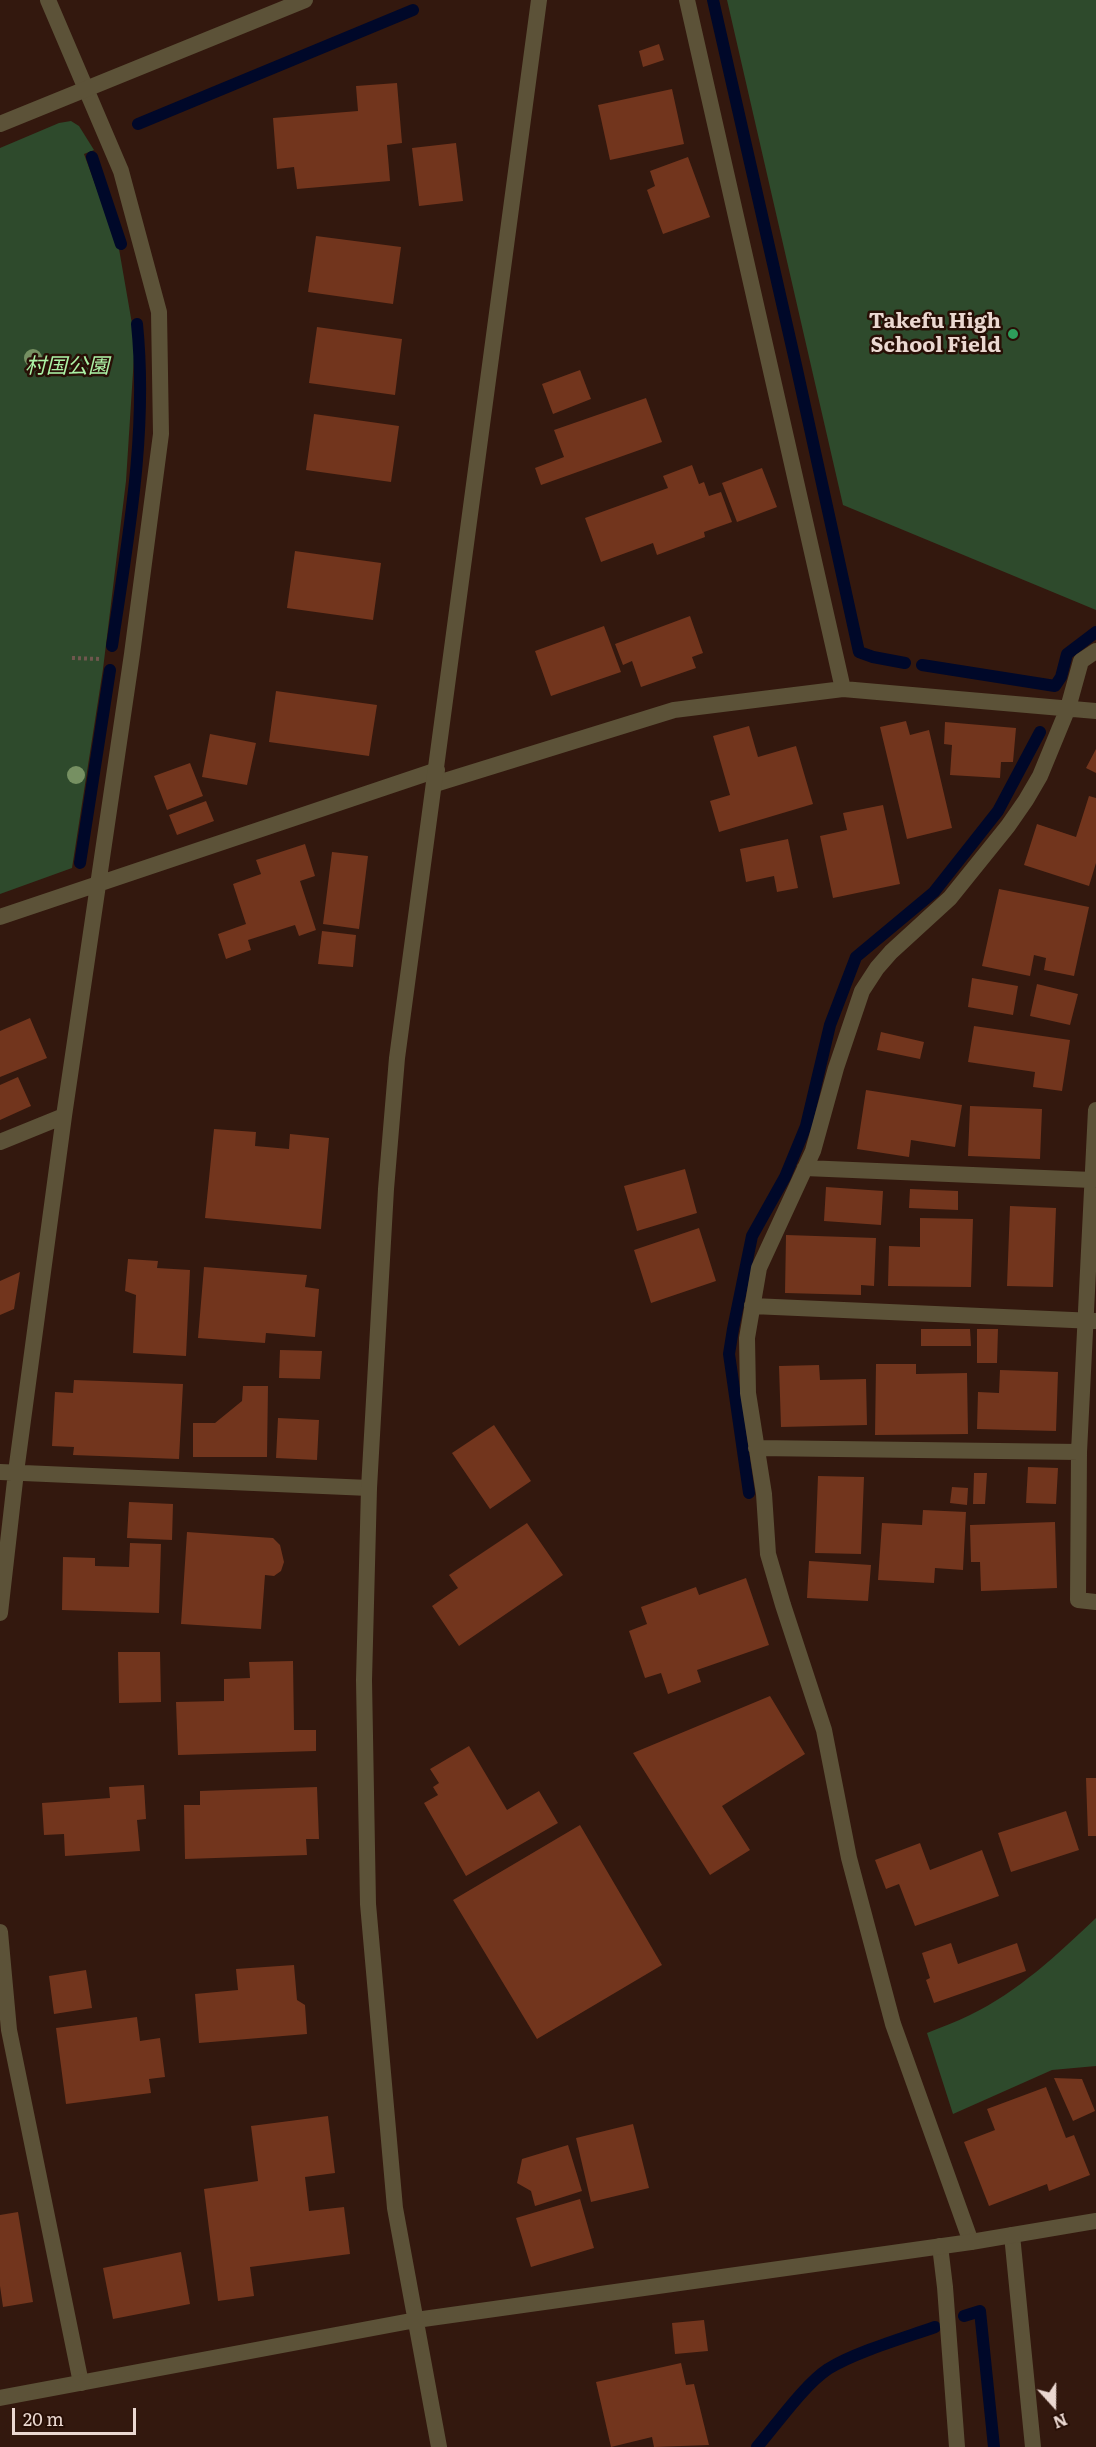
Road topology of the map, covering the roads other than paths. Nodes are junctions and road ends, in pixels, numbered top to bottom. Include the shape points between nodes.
1 (48, 0) edge
2 (305, 0) edge
3 (539, 0) edge
4 (687, 0) edge
5 (84, 89) junction
6 (0, 124) edge
7 (1096, 651) edge
8 (843, 689) junction
9 (1068, 708) junction
10 (1096, 711) edge
11 (436, 777) junction
12 (99, 883) junction
13 (0, 917) edge
14 (1096, 1110) edge
15 (64, 1116) junction
16 (0, 1142) edge
17 (805, 1168) junction
18 (1092, 1180) junction
19 (752, 1306) junction
20 (1091, 1320) edge
21 (756, 1448) junction
22 (1079, 1452) junction
23 (8, 1472) edge
24 (369, 1488) junction
25 (1096, 1602) edge
26 (0, 1613) edge
27 (0, 1932) edge
28 (4, 2031) edge
29 (1096, 2221) edge
30 (1012, 2235) junction
31 (971, 2242) junction
32 (940, 2246) junction
33 (416, 2320) junction
34 (81, 2383) junction
35 (0, 2398) edge
36 (439, 2447) edge
37 (957, 2447) edge
38 (1033, 2447) edge

1 - 5 street
2 - 5 street
3 - 11 street
4 - 8 street
5 - 6 street
5 - 12 street via 121,171 159,312 161,434
7 - 9 street via 1081,661
8 - 9 street
8 - 11 street via 674,710
9 - 10 street
9 - 17 street via 1040,776 1008,826 950,898 877,968 862,991
11 - 12 street
11 - 24 street via 397,1058
12 - 13 street
12 - 15 street
14 - 18 street
15 - 16 street
15 - 23 street
17 - 18 street
17 - 19 street via 759,1268
18 - 20 street
19 - 20 street
19 - 21 street via 746,1360
20 - 22 street
21 - 22 street
21 - 31 street via 768,1554 825,1730 849,1858 870,1940 893,2024
22 - 25 street via 1078,1600
23 - 24 street
23 - 26 street
24 - 33 street via 364,1680 368,1904 395,2208
27 - 28 street
28 - 34 street
29 - 30 street
30 - 31 street
30 - 38 street
31 - 32 street
32 - 33 street
32 - 37 street
33 - 34 street
33 - 36 street
34 - 35 street

